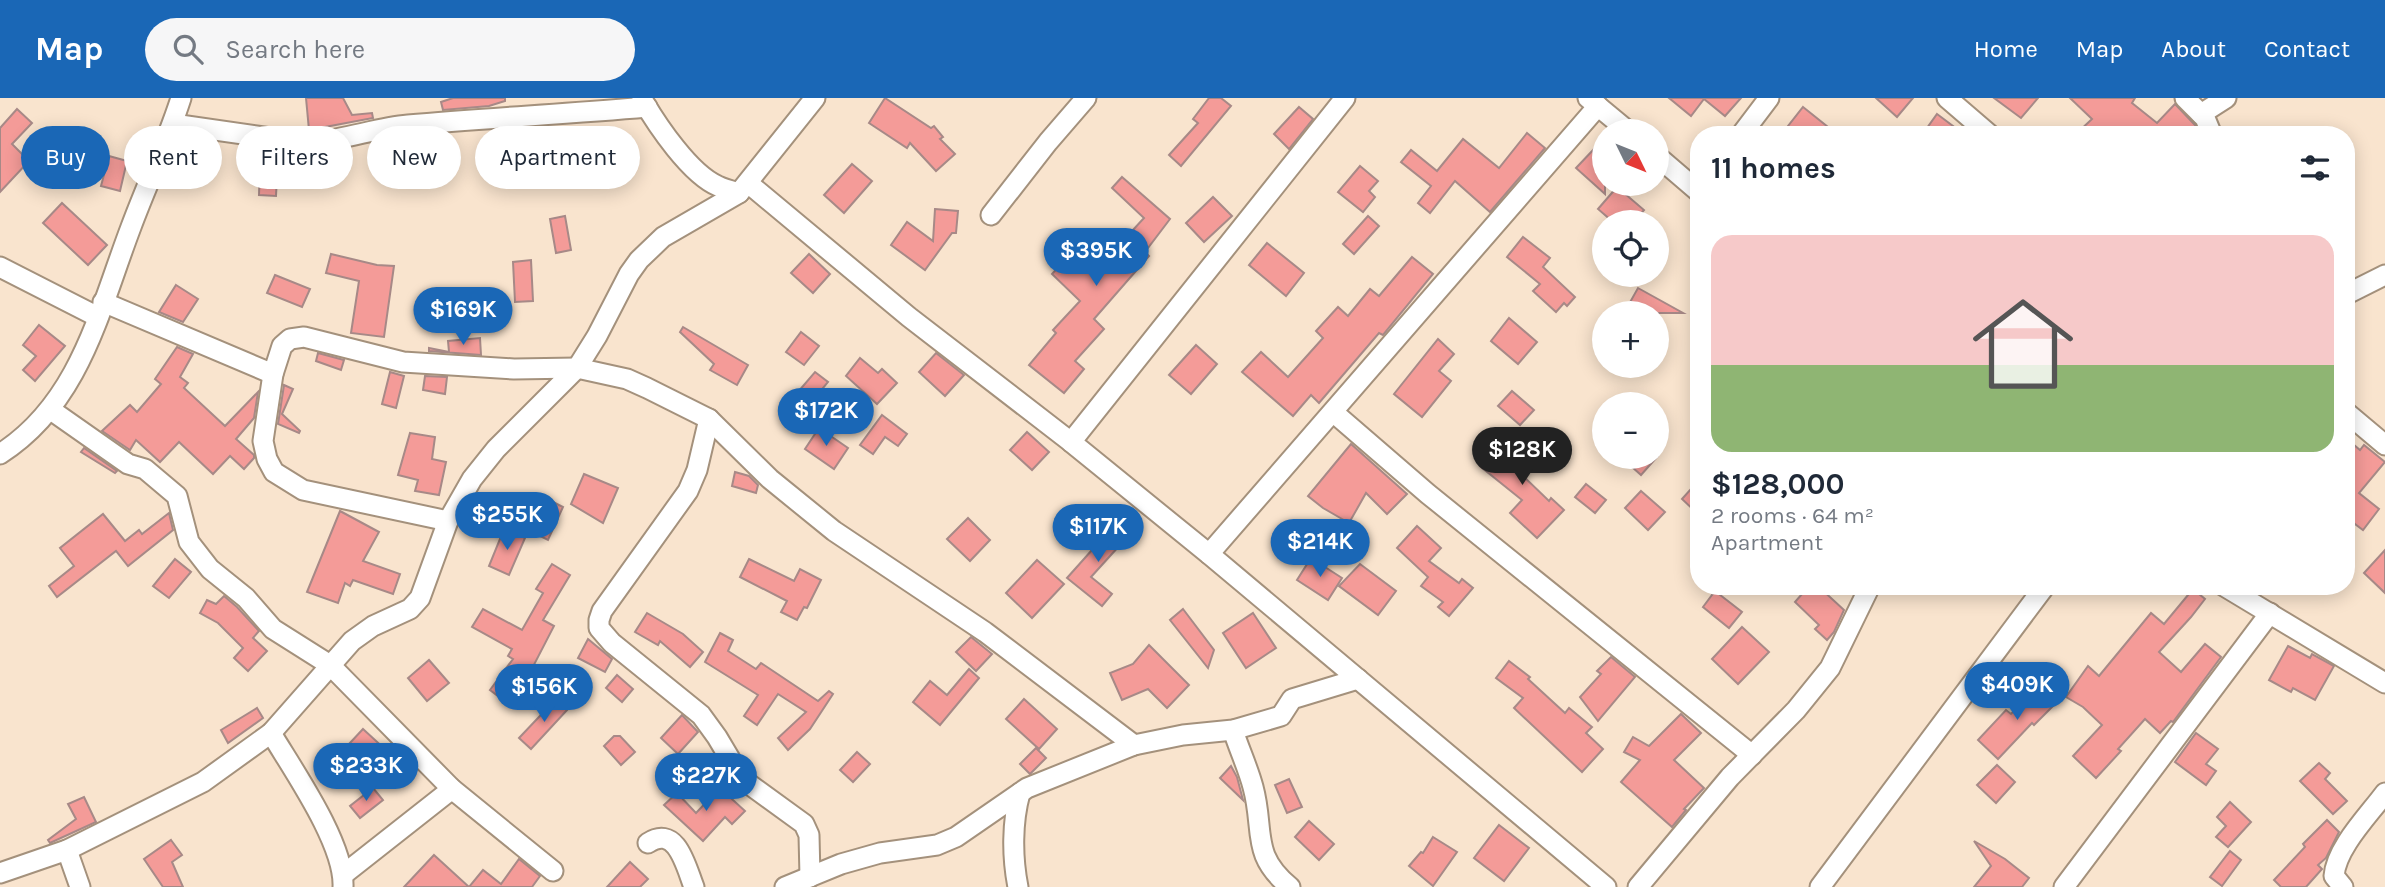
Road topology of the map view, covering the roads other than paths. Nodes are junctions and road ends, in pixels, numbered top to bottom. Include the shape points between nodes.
1 (181, 98) edge
2 (815, 98) edge
3 (1086, 98) edge
4 (1345, 98) edge
5 (1769, 98) edge
6 (1947, 98) edge
7 (2185, 98) edge
8 (2226, 98) edge
9 (1593, 102) edge
10 (645, 103) edge
11 (2201, 114) junction
12 (1614, 119) edge
13 (173, 124) junction
14 (1748, 126) edge
15 (1980, 126) edge
16 (2209, 126) edge
17 (1670, 167) edge
18 (1690, 184) edge
19 (743, 188) junction
20 (991, 215) dead end
21 (0, 267) edge
22 (2385, 275) edge
23 (2355, 290) edge
24 (101, 309) junction
25 (577, 368) junction
26 (273, 374) junction
27 (51, 410) junction
28 (1333, 412) junction
29 (709, 419) junction
30 (2355, 420) edge
31 (1071, 442) junction
32 (2385, 445) edge
33 (0, 454) edge
34 (447, 521) junction
35 (1209, 554) junction
36 (1866, 595) edge
37 (2038, 595) edge
38 (2239, 595) edge
39 (2270, 613) junction
40 (330, 664) junction
41 (1359, 679) junction
42 (2385, 683) edge
43 (1233, 730) junction
44 (271, 733) junction
45 (1134, 745) junction
46 (1752, 755) junction
47 (452, 789) junction
48 (1020, 793) junction
49 (2385, 793) edge
50 (648, 843) dead end
51 (67, 850) junction
52 (553, 871) dead end
53 (0, 873) edge
54 (810, 877) junction
55 (343, 881) edge
56 (2334, 884) edge
57 (80, 887) edge
58 (694, 887) edge
59 (785, 887) edge
60 (1018, 887) edge
61 (1290, 887) edge
62 (1606, 887) edge
63 (1638, 887) edge
64 (1820, 887) edge
65 (2064, 887) edge

1 - 13 street
2 - 19 street
3 - 20 street
4 - 31 street
5 - 14 street
6 - 15 street
7 - 11 street
8 - 11 street
9 - 12 street
9 - 28 street
10 - 13 street via 404,125 310,142
10 - 19 street via 704,177 716,186
11 - 16 street
13 - 24 street
17 - 18 street
19 - 25 street via 649,249 629,274
19 - 31 street
21 - 24 street
22 - 23 street
24 - 26 street
24 - 27 street via 84,354
25 - 26 street via 501,369 403,362 304,337 282,346
25 - 29 street via 627,379
25 - 34 street via 496,449
26 - 34 street via 263,441 274,472 303,490
27 - 33 street
27 - 40 street via 128,464 145,469 177,496 189,542 210,569 246,598 273,629
28 - 35 street
28 - 46 street
29 - 45 street via 770,479 834,531 985,632
29 - 54 street via 688,491 602,611 599,628 701,715 742,779 804,824 809,835
30 - 32 street
31 - 35 street
34 - 40 street via 420,598 410,609 352,641
35 - 41 street
36 - 46 street via 1830,668
37 - 64 street
38 - 39 street
39 - 42 street
39 - 65 street
40 - 44 street
40 - 47 street
41 - 43 street via 1292,699 1281,716
41 - 62 street
43 - 45 street
43 - 61 street via 1254,788 1268,865
44 - 51 street via 203,782
44 - 55 street via 326,830
45 - 48 street
46 - 63 street
47 - 52 street
47 - 55 street
48 - 54 street via 937,845 880,853
48 - 60 street via 1014,852
49 - 56 street via 2343,849 2334,867
50 - 58 street via 664,838 676,846
51 - 53 street
51 - 57 street
54 - 59 street

